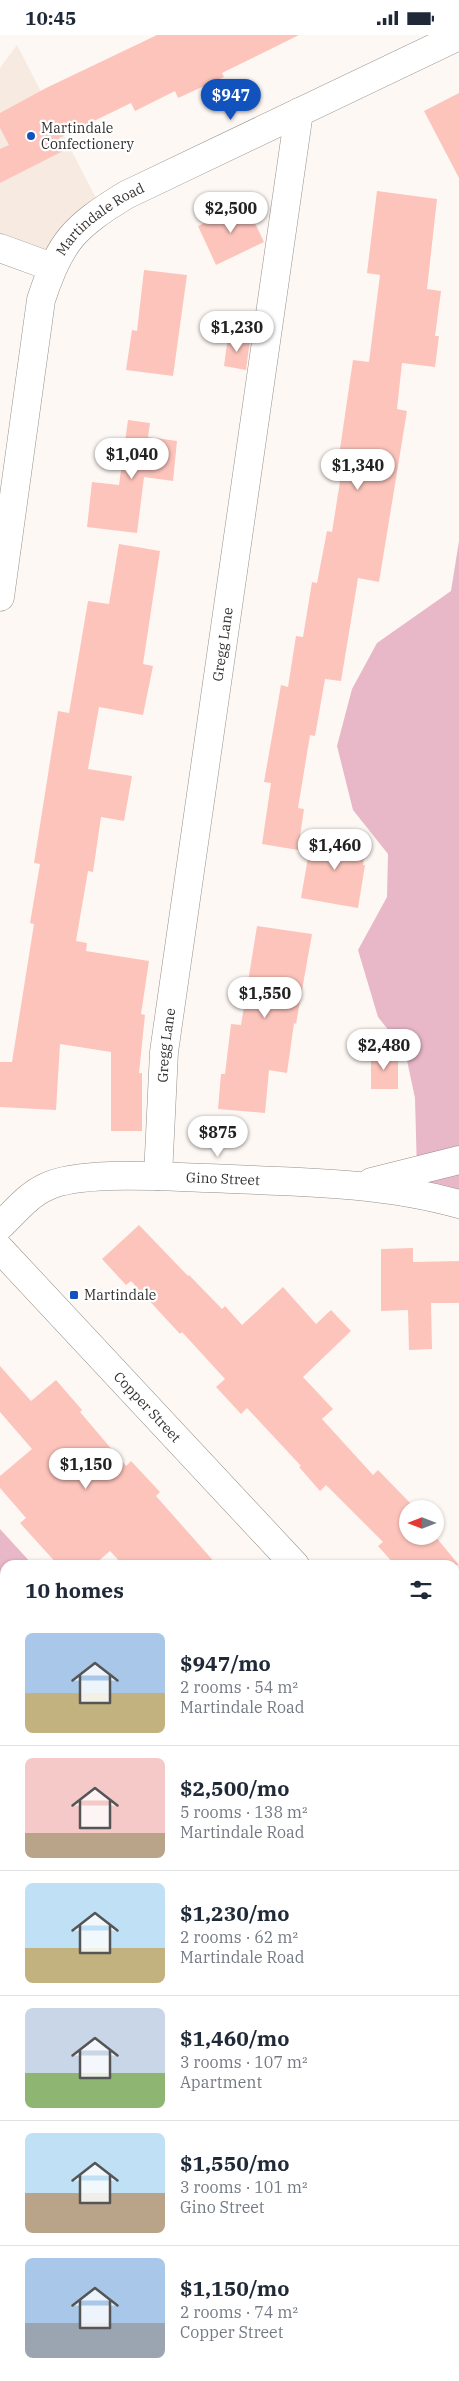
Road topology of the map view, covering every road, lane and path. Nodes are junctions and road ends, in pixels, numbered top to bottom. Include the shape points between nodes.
1 (459, 36) edge
2 (299, 112) junction
3 (0, 248) edge
4 (52, 267) junction
5 (9, 473) edge
6 (0, 597) edge
7 (459, 1159) edge
8 (158, 1176) junction
9 (359, 1185) junction
10 (459, 1204) edge
11 (0, 1225) edge
12 (0, 1249) edge
13 (290, 1560) edge

1 - 2 street, Martindale Road
2 - 4 street, Martindale Road via 126,195 94,215 69,238
2 - 8 street, Gregg Lane via 164,1052
3 - 4 street
4 - 5 street, Martindale Road via 42,300
5 - 6 street, Martindale Road
7 - 9 street
8 - 9 street, Gino Street
8 - 11 street, Gino Street via 67,1180 46,1187
9 - 10 street, Gino Street
12 - 13 street, Copper Street

